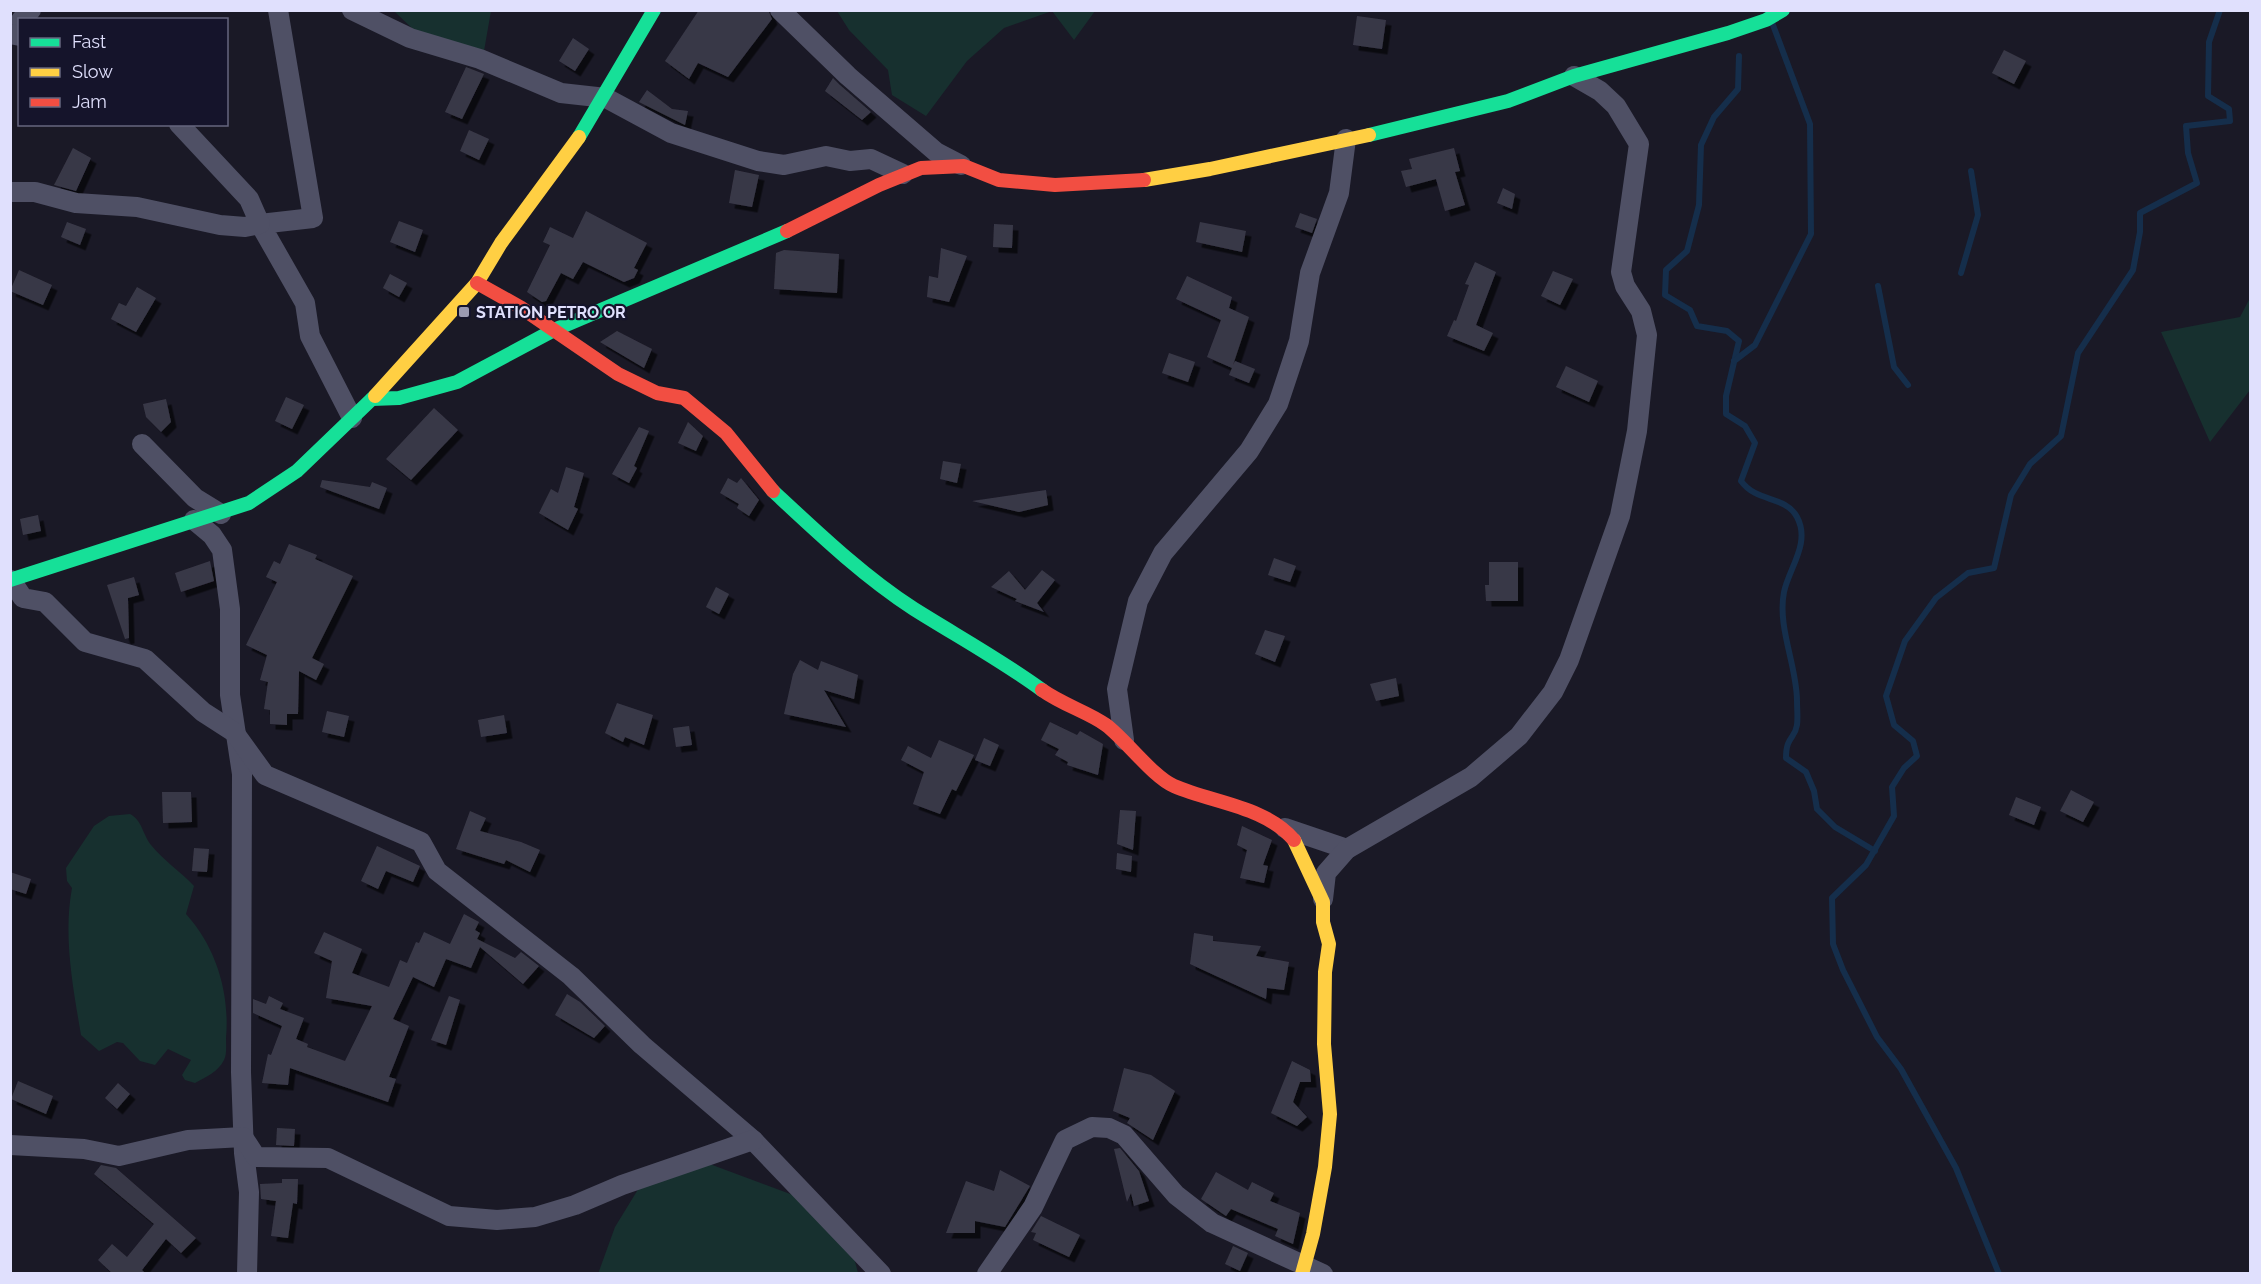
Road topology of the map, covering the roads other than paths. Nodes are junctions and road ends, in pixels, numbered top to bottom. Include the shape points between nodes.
1 (278, 10) edge
2 (352, 10) edge
3 (654, 10) edge
4 (780, 10) edge
5 (1783, 10) edge
6 (1574, 76) junction
7 (606, 98) junction
8 (181, 126) edge
9 (1346, 139) junction
10 (964, 166) junction
11 (903, 174) junction
12 (10, 192) edge
13 (261, 224) junction
14 (477, 283) junction
15 (554, 330) junction
16 (372, 399) junction
17 (352, 418) junction
18 (142, 444) dead end
19 (221, 514) junction
20 (194, 520) junction
21 (11, 580) edge
22 (234, 732) junction
23 (1124, 740) junction
24 (1283, 828) junction
25 (1347, 849) junction
26 (1323, 902) junction
27 (243, 1137) junction
28 (753, 1140) junction
29 (10, 1145) edge
30 (1303, 1268) edge
31 (247, 1274) edge
32 (881, 1274) edge
33 (987, 1274) edge
34 (1323, 1274) edge

1 - 13 street via 313,218
2 - 7 street via 410,38 480,59 561,93
3 - 7 street
4 - 10 street via 936,152
5 - 6 street via 1728,33
6 - 9 street via 1508,101
6 - 25 street via 1616,106 1639,144 1621,272 1641,311 1647,335 1638,431 1620,516 1569,660 1553,692 1519,736 1471,777
7 - 11 street via 671,133 758,161 784,165 826,156 850,161 871,159
7 - 14 street via 536,200 501,243
8 - 13 street via 249,199
9 - 10 street via 1178,175 1098,184 1055,186 991,179
9 - 23 street via 1339,193 1310,273 1299,341 1278,404 1249,451 1163,553 1138,601 1117,689
10 - 11 street via 921,168
11 - 15 street via 805,223
12 - 13 street via 137,207 220,225
13 - 17 street via 305,303 310,336
14 - 15 street
14 - 16 street
15 - 16 street via 457,382 399,398
15 - 23 street via 618,374 657,393 684,398 726,433 781,498 875,580 913,608 1001,660 1061,704 1105,724
16 - 17 street
17 - 19 street via 297,471 249,503
18 - 19 street via 195,498
19 - 20 street
20 - 21 street
20 - 22 street via 222,550 231,609 230,695
21 - 22 street via 23,598 45,602 85,642 145,659 203,712
22 - 27 street via 242,774
22 - 28 street via 265,775 421,842 437,872 571,976 642,1045
23 - 24 street via 1172,785 1242,808
24 - 25 street
24 - 26 street via 1301,850
25 - 26 street via 1326,873
26 - 30 street via 1329,944 1323,1044 1330,1114 1325,1167
27 - 28 street via 256,1157 328,1158 448,1215 497,1220 535,1217 575,1205
27 - 29 street via 188,1140 118,1156 84,1149
27 - 31 street via 249,1192
28 - 32 street
30 - 33 street via 1212,1222 1176,1195 1124,1135 1109,1128 1092,1127 1065,1140 1033,1207
30 - 34 street

